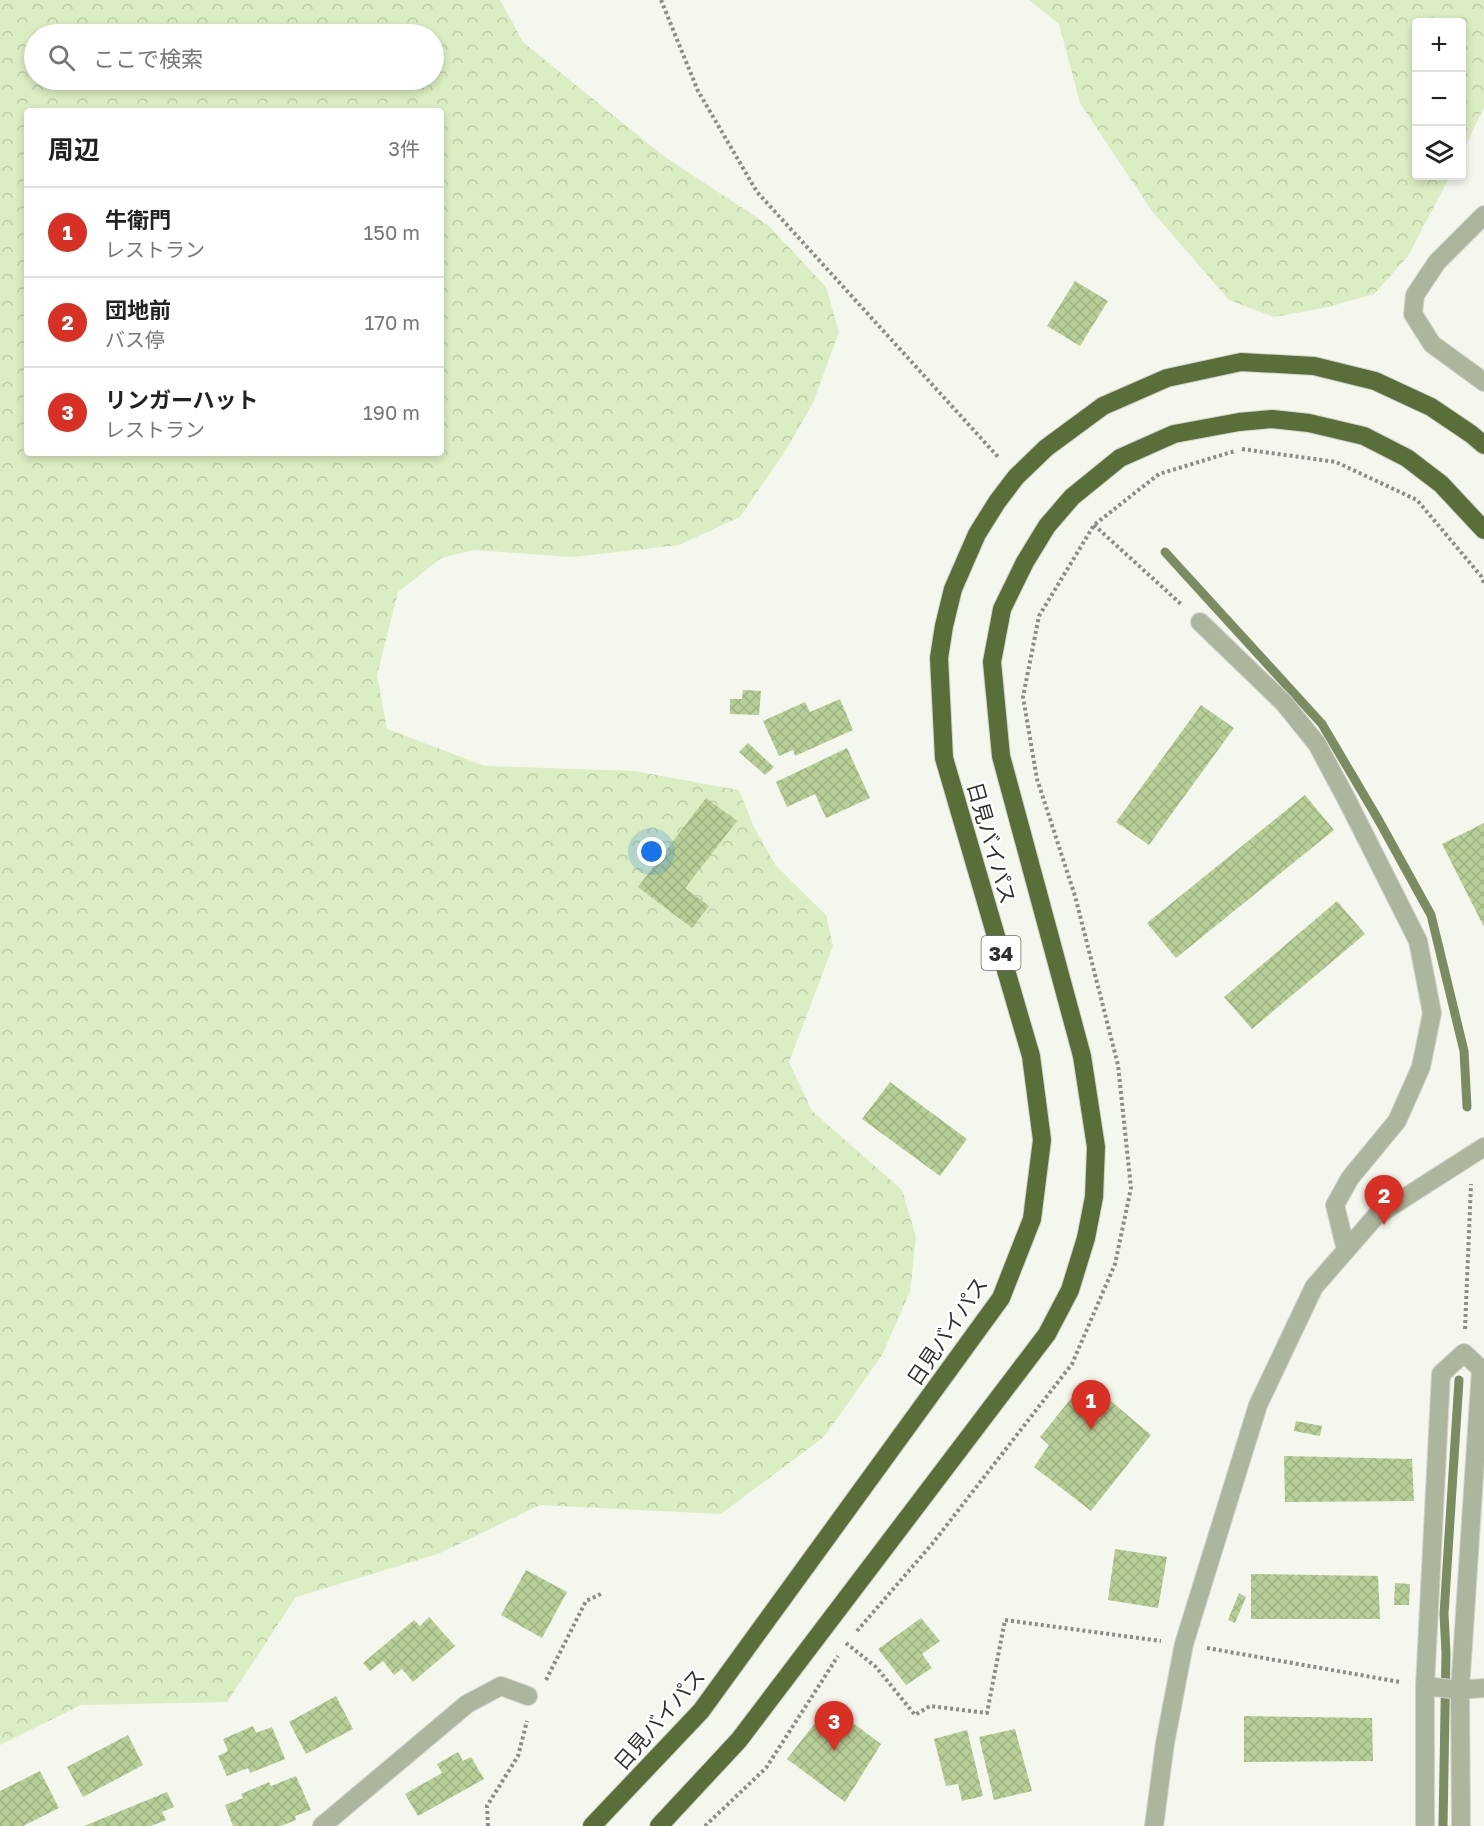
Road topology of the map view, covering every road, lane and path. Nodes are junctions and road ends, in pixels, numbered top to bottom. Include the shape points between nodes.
1 (661, 0) edge
2 (1484, 215) edge
3 (1484, 382) edge
4 (1484, 446) edge
5 (1016, 477) junction
6 (1094, 525) dead end
7 (1484, 530) edge
8 (1200, 622) joint
9 (1478, 1150) edge
10 (1346, 1250) junction
11 (1464, 1353) junction
12 (603, 1593) dead end
13 (846, 1643) dead end
14 (1184, 1644) junction
15 (1426, 1686) junction
16 (1484, 1688) edge
17 (1458, 1690) junction
18 (528, 1696) junction
19 (322, 1826) edge
20 (488, 1826) edge
21 (592, 1826) edge
22 (659, 1826) edge
23 (1154, 1826) edge
24 (1425, 1826) edge
25 (1461, 1826) edge

1 - 5 path via 698,91 757,192
2 - 3 street via 1437,262 1414,295 1413,314 1432,344
4 - 5 highway, 日見バイパス / 34 via 1431,407 1375,381 1314,366 1241,362 1167,378 1103,406 1046,448
5 - 21 highway, 日見バイパス / 34 via 977,534 953,589 939,658 944,758 1031,1056 1042,1140 1032,1219 994,1308 701,1711
6 - 8 path
7 - 22 highway, 日見バイパス / 34 via 1440,484 1407,458 1364,436 1272,419 1174,434 1120,458 1072,497 1047,526 1002,609 992,662 1001,756 1082,1056 1096,1148 1094,1197 1086,1238 1070,1290 1047,1334 739,1740
8 - 10 street via 1284,703 1317,744 1418,942 1432,1013 1421,1067 1397,1121 1350,1178 1335,1205
9 - 10 street via 1376,1216
9 - 11 path
10 - 14 street via 1314,1287 1258,1405
11 - 15 street via 1441,1374
11 - 17 street via 1481,1369
12 - 18 path via 586,1601 542,1687
13 - 14 path via 876,1667 915,1715 930,1706 987,1713 1005,1620
14 - 15 path
14 - 23 street
15 - 17 street
15 - 24 street
16 - 17 street
17 - 25 street
18 - 19 street via 501,1686 467,1704
18 - 20 path via 527,1727 519,1756 487,1806

